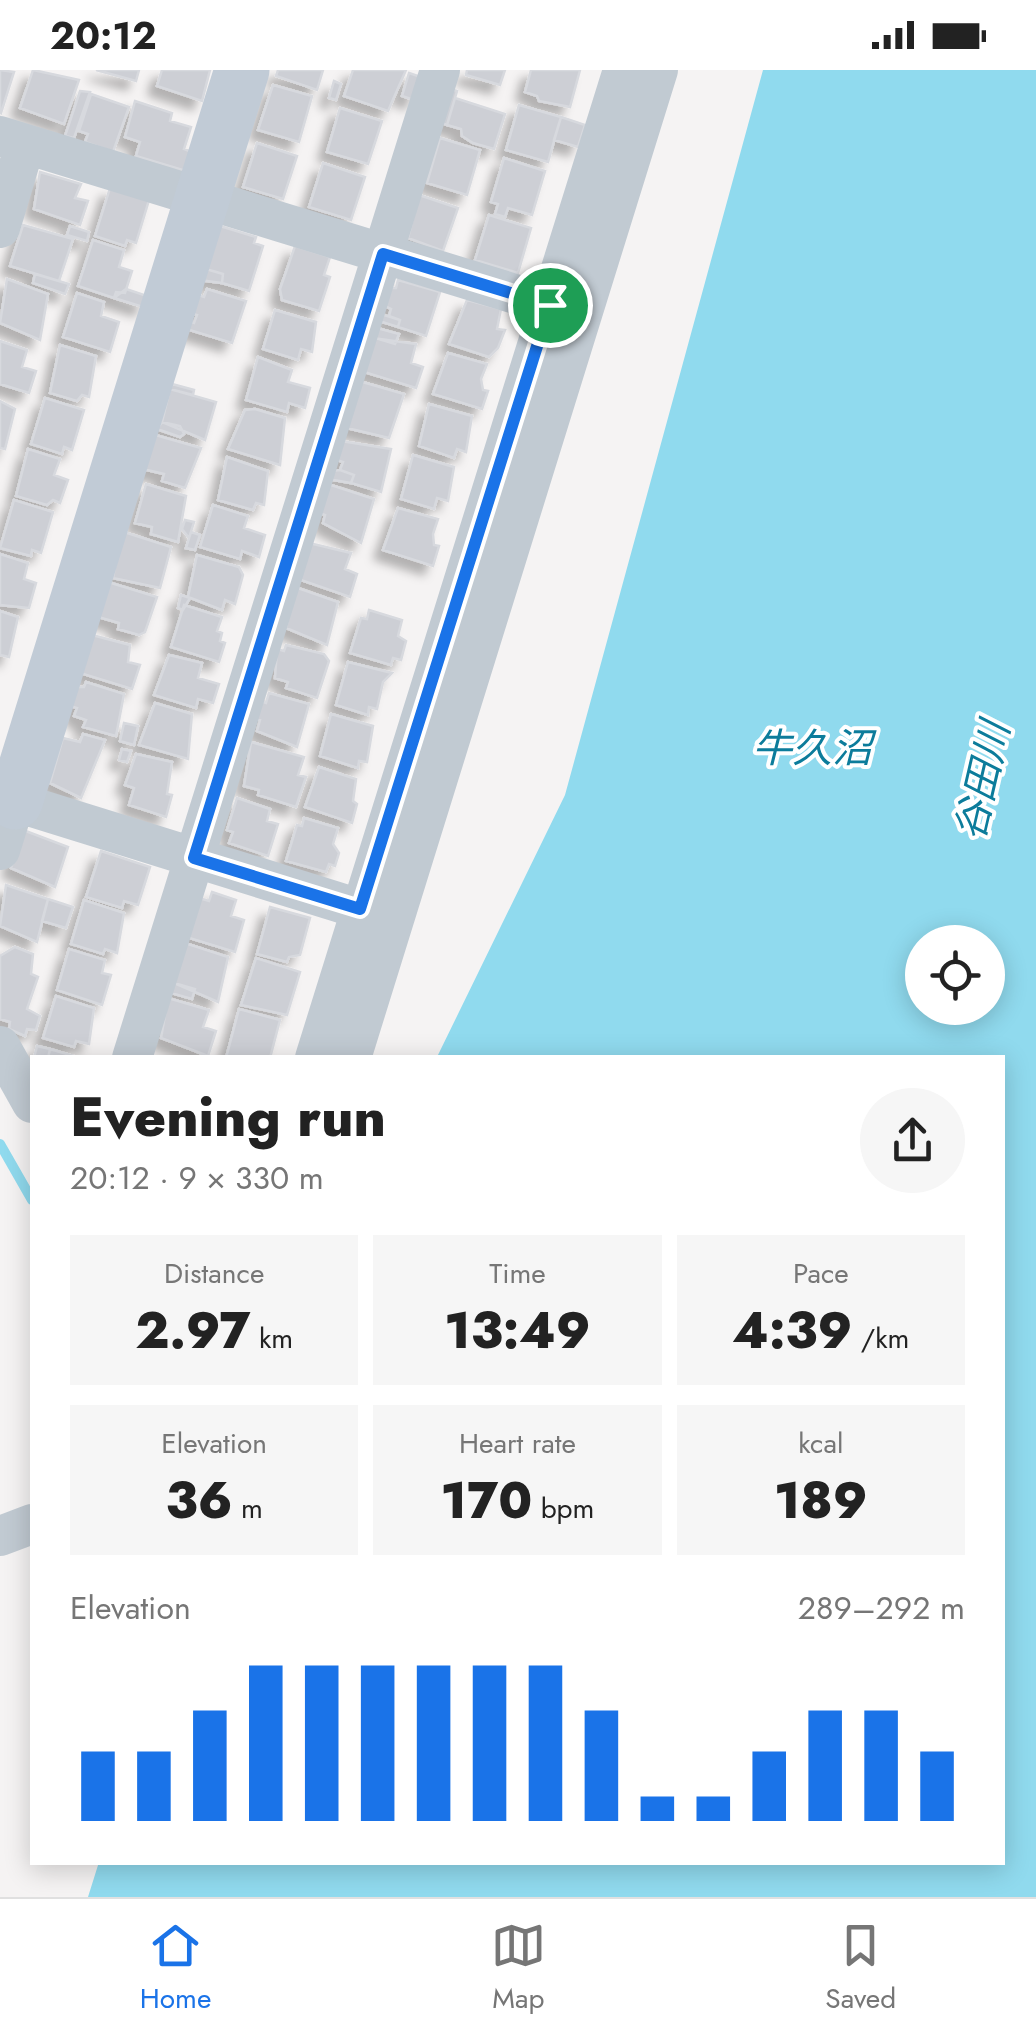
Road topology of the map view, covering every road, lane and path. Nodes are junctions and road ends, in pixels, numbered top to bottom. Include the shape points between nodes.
1 (242, 70) edge
2 (440, 70) edge
3 (623, 70) edge
4 (658, 70) edge
5 (12, 140) edge
6 (201, 199) junction
7 (0, 228) edge
8 (383, 254) junction
9 (550, 305) junction
10 (5, 816) edge
11 (194, 858) junction
12 (360, 909) junction
13 (0, 1046) edge
14 (133, 1055) edge
15 (315, 1055) edge
16 (352, 1055) edge
17 (30, 1099) edge
18 (30, 1525) edge
19 (0, 1536) edge

1 - 6 street
2 - 8 street
3 - 9 street
4 - 16 street
5 - 6 street
5 - 7 street
6 - 8 street
6 - 10 street
8 - 9 street
8 - 11 street
9 - 12 street
10 - 11 street
11 - 12 street
11 - 14 street
12 - 15 street
13 - 17 street
18 - 19 street

